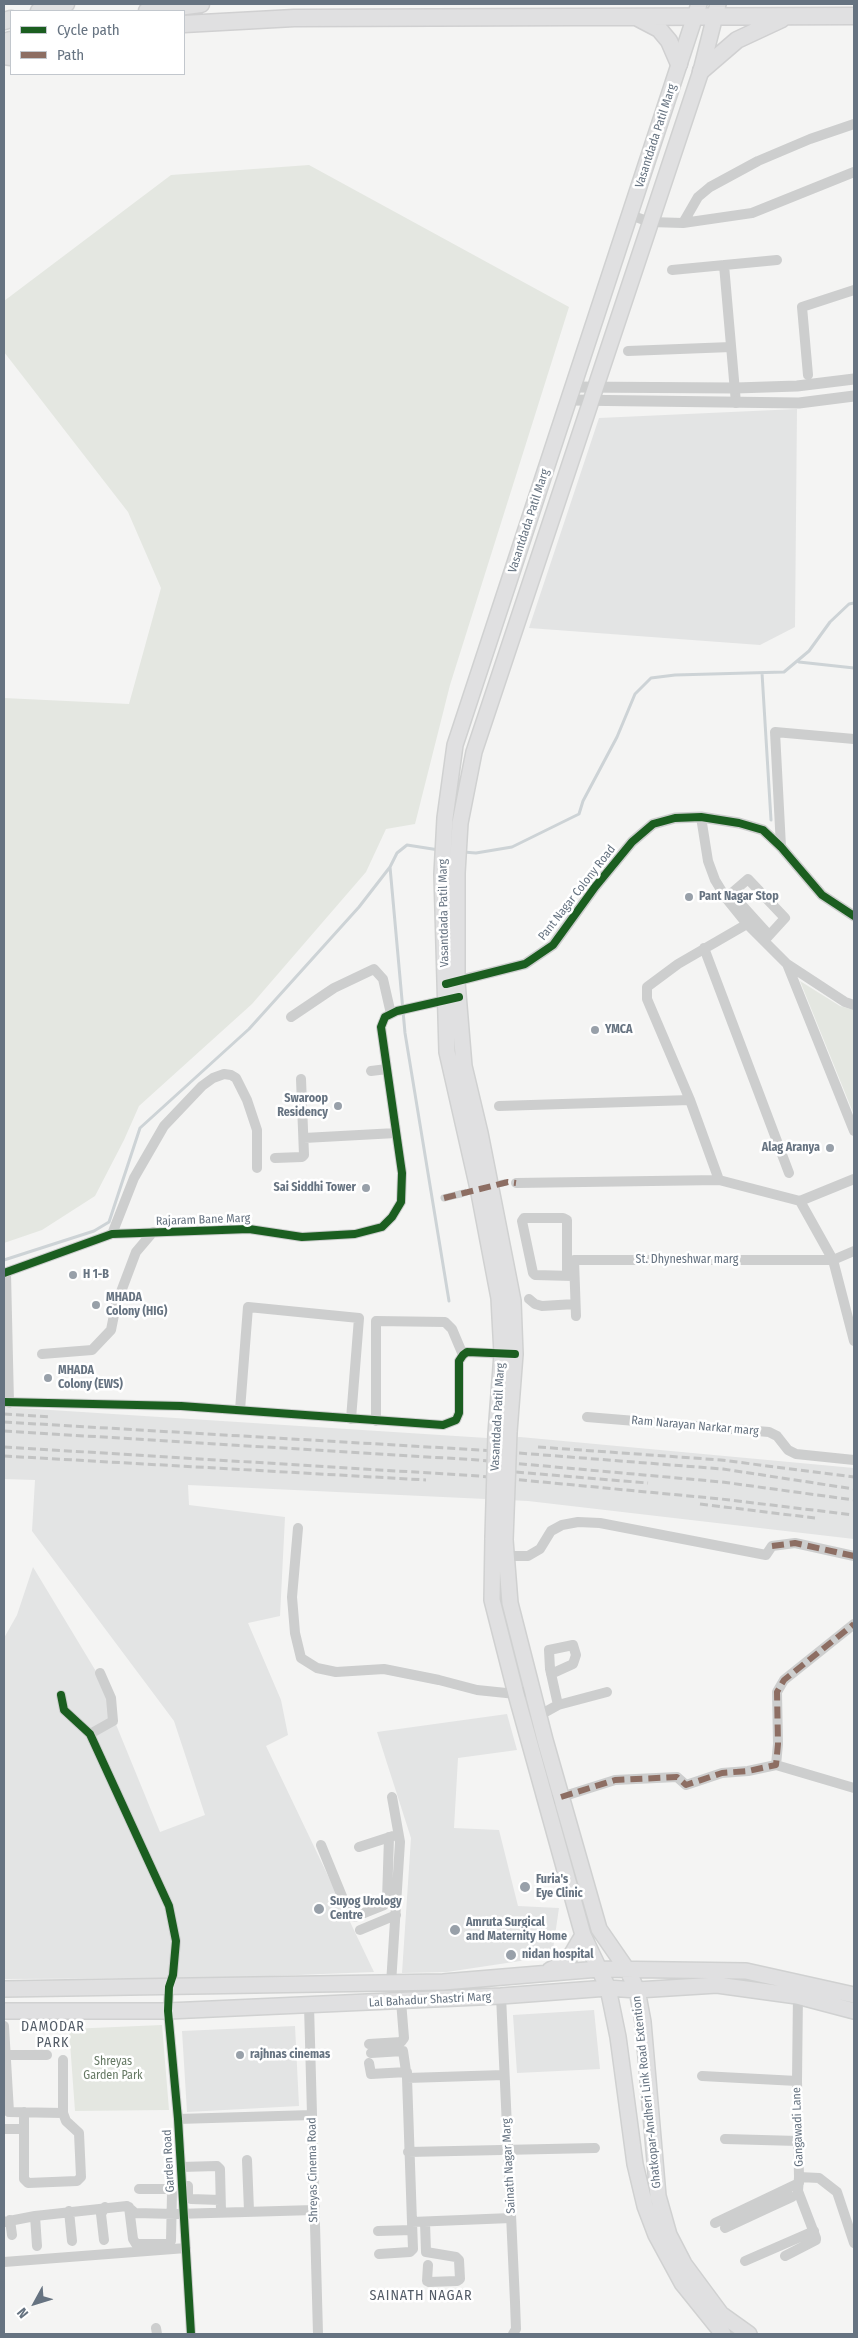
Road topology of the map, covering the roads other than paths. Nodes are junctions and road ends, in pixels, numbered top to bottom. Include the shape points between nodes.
1 (66, 4) edge
2 (201, 4) edge
3 (43, 10) edge
4 (154, 10) edge
5 (697, 10) edge
6 (716, 10) edge
7 (789, 16) junction
8 (854, 16) edge
9 (636, 17) junction
10 (185, 24) edge
11 (679, 64) junction
12 (701, 71) junction
13 (854, 124) edge
14 (854, 172) edge
15 (630, 214) junction
16 (650, 222) junction
17 (683, 223) junction
18 (777, 260) dead end
19 (724, 265) junction
20 (672, 270) dead end
21 (854, 290) edge
22 (731, 346) junction
23 (628, 351) dead end
24 (808, 375) dead end
25 (854, 379) edge
26 (736, 388) junction
27 (571, 393) junction
28 (593, 395) junction
29 (854, 396) edge
30 (736, 403) junction
31 (501, 604) junction
32 (520, 612) junction
33 (854, 739) edge
34 (701, 817) junction
35 (781, 847) junction
36 (450, 874) junction
37 (728, 895) junction
38 (854, 916) edge
39 (747, 924) junction
40 (766, 938) junction
41 (704, 948) junction
42 (787, 964) junction
43 (452, 991) junction
44 (854, 1005) edge
45 (391, 1014) junction
46 (291, 1018) dead end
47 (371, 1070) dead end
48 (387, 1070) junction
49 (301, 1079) dead end
50 (690, 1100) junction
51 (499, 1106) dead end
52 (854, 1131) edge
53 (396, 1133) junction
54 (304, 1138) junction
55 (275, 1158) dead end
56 (256, 1168) dead end
57 (790, 1173) dead end
58 (854, 1179) edge
59 (719, 1180) junction
60 (512, 1182) tunnel mouth
61 (460, 1194) tunnel mouth
62 (444, 1198) dead end
63 (800, 1201) junction
64 (153, 1232) junction
65 (112, 1234) junction
66 (854, 1251) edge
67 (571, 1260) junction
68 (833, 1260) junction
69 (5, 1273) edge
70 (570, 1275) junction
71 (529, 1299) dead end
72 (575, 1304) junction
73 (850, 1308) edge
74 (576, 1316) dead end
75 (854, 1341) edge
76 (42, 1354) dead end
77 (508, 1354) junction
78 (463, 1355) junction
79 (6, 1402) edge
80 (240, 1410) junction
81 (587, 1417) dead end
82 (350, 1419) junction
83 (376, 1421) junction
84 (854, 1460) edge
85 (298, 1528) dead end
86 (499, 1533) junction
87 (505, 1556) junction
88 (854, 1556) edge
89 (854, 1624) edge
90 (100, 1673) dead end
91 (551, 1674) dead end
92 (532, 1690) junction
93 (607, 1692) dead end
94 (516, 1694) junction
95 (61, 1695) dead end
96 (558, 1705) junction
97 (538, 1716) junction
98 (90, 1734) junction
99 (537, 1741) junction
100 (776, 1765) junction
101 (854, 1788) edge
102 (392, 1797) dead end
103 (561, 1797) junction
104 (546, 1801) junction
105 (393, 1836) junction
106 (321, 1845) dead end
107 (359, 1847) dead end
108 (576, 1849) junction
109 (561, 1852) junction
110 (591, 1901) junction
111 (575, 1905) junction
112 (396, 1915) junction
113 (360, 1930) dead end
114 (583, 1935) junction
115 (599, 1969) junction
116 (628, 1971) junction
117 (540, 1975) junction
118 (391, 1984) junction
119 (168, 1987) junction
120 (608, 1988) junction
121 (4, 1989) edge
122 (798, 1989) junction
123 (637, 1990) junction
124 (854, 1995) edge
125 (500, 1996) junction
126 (400, 2001) junction
127 (309, 2005) junction
128 (4, 2011) edge
129 (854, 2011) edge
130 (168, 2012) junction
131 (4, 2026) edge
132 (4, 2031) edge
133 (370, 2053) junction
134 (6, 2055) junction
135 (47, 2055) dead end
136 (63, 2060) dead end
137 (407, 2075) junction
138 (504, 2075) junction
139 (702, 2076) dead end
140 (797, 2081) junction
141 (24, 2112) junction
142 (6, 2113) edge
143 (63, 2113) junction
144 (312, 2115) junction
145 (178, 2119) junction
146 (4, 2129) edge
147 (24, 2129) junction
148 (725, 2139) dead end
149 (798, 2141) junction
150 (595, 2148) dead end
151 (508, 2150) junction
152 (408, 2152) junction
153 (247, 2160) dead end
154 (653, 2161) junction
155 (635, 2164) junction
156 (184, 2167) junction
157 (799, 2180) junction
158 (139, 2190) dead end
159 (792, 2197) dead end
160 (220, 2200) junction
161 (766, 2204) junction
162 (105, 2207) junction
163 (129, 2207) junction
164 (314, 2210) junction
165 (69, 2211) junction
166 (221, 2211) junction
167 (249, 2211) junction
168 (184, 2213) junction
169 (172, 2214) junction
170 (35, 2216) junction
171 (511, 2218) junction
172 (7, 2221) edge
173 (425, 2222) junction
174 (725, 2223) dead end
175 (412, 2226) junction
176 (378, 2231) dead end
177 (814, 2231) junction
178 (12, 2235) dead end
179 (104, 2240) dead end
180 (72, 2241) dead end
181 (854, 2244) edge
182 (38, 2246) dead end
183 (186, 2248) junction
184 (379, 2254) dead end
185 (785, 2256) dead end
186 (745, 2261) dead end
187 (4, 2262) edge
188 (428, 2265) dead end
189 (191, 2334) edge
190 (318, 2334) edge
191 (512, 2334) edge
192 (723, 2334) edge
193 (748, 2334) edge

1 - 3 highway
2 - 4 highway
5 - 6 highway
5 - 9 highway
5 - 11 main road, Vasantdada Patil Marg
6 - 7 highway
6 - 12 main road, Vasantdada Patil Marg
7 - 8 highway
7 - 12 highway via 737,40
9 - 10 highway via 294,18
9 - 11 highway via 659,29 669,41
11 - 15 main road, Vasantdada Patil Marg
12 - 16 main road, Vasantdada Patil Marg
13 - 17 street via 758,161 710,188 693,204
14 - 17 street via 752,213
15 - 16 street
15 - 27 main road, Vasantdada Patil Marg
16 - 17 street
16 - 28 main road, Vasantdada Patil Marg
18 - 19 street
19 - 20 street
19 - 22 street
21 - 24 street via 802,307
22 - 23 street
22 - 26 street
25 - 26 street via 797,386
26 - 28 street
26 - 30 street
27 - 28 street
27 - 31 main road, Vasantdada Patil Marg
28 - 30 street
28 - 32 main road, Vasantdada Patil Marg
29 - 30 street via 799,403
31 - 32 main road
31 - 36 main road, Vasantdada Patil Marg via 455,745 444,830
32 - 36 main road, Vasantdada Patil Marg via 474,752
33 - 35 street via 775,732
34 - 35 street, Pant Nagar Colony Road via 763,830
34 - 37 street via 708,861 715,880
34 - 43 street, Pant Nagar Colony Road via 675,818 653,824 632,842 595,886 553,946 525,964
35 - 38 street, Pant Nagar Colony Road via 822,895
36 - 43 main road, Vasantdada Patil Marg
37 - 39 street
37 - 40 street
37 - 40 street via 745,880 750,880 779,912 785,920
39 - 40 street
39 - 41 street
40 - 42 street
41 - 50 street via 647,986 647,999
41 - 57 street
42 - 44 street
42 - 52 street
43 - 45 street
43 - 77 main road, Vasantdada Patil Marg via 494,1240 513,1301
45 - 46 street via 383,979 374,969 334,988
45 - 48 street, Rajaram Bane Marg via 385,1017 381,1027
47 - 48 street
48 - 53 street, Rajaram Bane Marg
49 - 54 street
50 - 51 street
50 - 59 street
53 - 54 street
53 - 64 street, Rajaram Bane Marg via 402,1173 400,1202 392,1218 382,1227 355,1234 302,1237 250,1229
54 - 55 street via 302,1158
56 - 65 street via 257,1130 247,1100 236,1078 224,1074 213,1078 164,1126 134,1178
58 - 63 street
59 - 60 street
59 - 63 street
61 - 62 street
63 - 68 street
64 - 65 street, Rajaram Bane Marg
64 - 76 street via 136,1252 116,1305 111,1330 92,1350
65 - 69 street, Rajaram Bane Marg
66 - 68 street, St. Dhyneshwar marg
67 - 68 street, St. Dhyneshwar marg
67 - 70 street
67 - 70 street via 573,1246 568,1241 568,1220 524,1218 532,1273
68 - 73 street
69 - 79 street
70 - 72 street
71 - 72 street via 542,1306
72 - 74 street
73 - 75 street
77 - 78 street via 467,1352
77 - 86 main road, Vasantdada Patil Marg, bridge
78 - 83 street via 459,1360 459,1413 456,1420 433,1426
78 - 83 street via 452,1329 445,1322 376,1321
79 - 80 street
80 - 82 street
80 - 82 street via 248,1307 359,1318
81 - 84 street, Ram Narayan Narkar marg via 769,1432 796,1454
82 - 83 street
85 - 94 street via 292,1597 301,1658 317,1668 336,1672 384,1669 477,1690
86 - 87 main road, Vasantdada Patil Marg
86 - 94 main road, Vasantdada Patil Marg via 492,1600
87 - 88 street via 528,1556 540,1549 551,1530 578,1522 600,1523 766,1555 772,1546 795,1543
87 - 92 main road, Vasantdada Patil Marg via 510,1603
89 - 100 street via 784,1680 777,1692
90 - 98 street via 111,1698 113,1721
91 - 96 street
92 - 94 street
92 - 97 main road, Vasantdada Patil Marg
93 - 96 street
94 - 99 main road, Vasantdada Patil Marg
95 - 98 street via 64,1710
96 - 97 street
97 - 99 main road, Vasantdada Patil Marg
98 - 119 street, Garden Road via 169,1906 176,1941 173,1975
99 - 103 main road, Vasantdada Patil Marg
99 - 104 main road, Vasantdada Patil Marg
100 - 101 street
100 - 103 street via 722,1773 686,1786 677,1777 615,1780
102 - 105 street
103 - 104 street
103 - 108 main road, Vasantdada Patil Marg
104 - 109 main road, Vasantdada Patil Marg
105 - 106 street via 387,1900 384,1905 354,1917 350,1916
105 - 107 street
105 - 112 street via 400,1842
108 - 109 main road
108 - 110 main road, Vasantdada Patil Marg
109 - 111 main road, Vasantdada Patil Marg
110 - 111 main road
110 - 116 main road, Vasantdada Patil Marg via 599,1929
111 - 114 main road, Vasantdada Patil Marg
112 - 113 street
112 - 118 street
114 - 115 main road, Vasantdada Patil Marg
114 - 117 main road via 567,1962
115 - 116 main road, Lal Bahadur Shastri Marg
115 - 117 main road, Lal Bahadur Shastri Marg
115 - 120 main road, Vasantdada Patil Marg
116 - 122 main road, Lal Bahadur Shastri Marg via 746,1971
116 - 123 main road, Ghatkopar-Andheri Link Road Extention
117 - 118 main road, Lal Bahadur Shastri Marg
118 - 119 main road, Lal Bahadur Shastri Marg
119 - 121 main road, Lal Bahadur Shastri Marg
119 - 130 street, Garden Road
120 - 123 main road, Lal Bahadur Shastri Marg
120 - 125 main road, Lal Bahadur Shastri Marg
120 - 155 main road, Ghatkopar-Andheri Link Road Extention
122 - 123 main road, Lal Bahadur Shastri Marg via 717,1985
122 - 124 main road, Lal Bahadur Shastri Marg
122 - 129 main road, Lal Bahadur Shastri Marg
122 - 140 street, Gangawadi Lane
123 - 154 main road, Ghatkopar-Andheri Link Road Extention via 643,2022
125 - 126 main road, Lal Bahadur Shastri Marg
125 - 138 street, Sainath Nagar Marg
126 - 127 main road, Lal Bahadur Shastri Marg
126 - 133 street via 404,2038
127 - 130 main road, Lal Bahadur Shastri Marg
127 - 144 street, Shreyas Cinema Road
128 - 130 main road, Lal Bahadur Shastri Marg
130 - 145 street, Garden Road
131 - 132 street
132 - 134 street
133 - 137 street via 371,2074
133 - 137 street via 403,2051
134 - 135 street
134 - 142 street
136 - 143 street
137 - 138 street
137 - 152 street
138 - 151 street, Sainath Nagar Marg
139 - 140 street
140 - 149 street, Gangawadi Lane
141 - 142 street
141 - 143 street
141 - 147 street
143 - 147 street via 66,2121 79,2133 81,2177 77,2181 28,2183 24,2179
144 - 145 street
144 - 164 street, Shreyas Cinema Road
145 - 156 street, Garden Road
146 - 147 street
148 - 149 street
149 - 157 street, Gangawadi Lane
150 - 151 street
151 - 152 street
151 - 171 street, Sainath Nagar Marg
152 - 175 street
153 - 167 street
154 - 155 main road
154 - 193 main road, Ghatkopar-Andheri Link Road Extention via 658,2196 669,2235 684,2264 721,2314
155 - 192 main road, Ghatkopar-Andheri Link Road Extention via 656,2235 682,2283
156 - 160 street via 188,2197
156 - 160 street via 217,2166 220,2170
156 - 168 street, Garden Road
157 - 161 street
157 - 177 street via 798,2192
157 - 181 street, Gangawadi Lane via 819,2178 837,2192
158 - 169 street via 169,2189 172,2193
159 - 161 street
160 - 166 street
161 - 174 street
162 - 163 street
162 - 165 street
162 - 179 street via 101,2214
163 - 169 street via 135,2213
163 - 169 street via 136,2244 168,2244 171,2241
164 - 167 street
164 - 190 street, Shreyas Cinema Road
165 - 170 street
165 - 180 street
166 - 167 street
166 - 168 street
168 - 169 street
168 - 183 street, Garden Road
170 - 172 street
170 - 182 street
171 - 173 street
171 - 191 street, Sainath Nagar Marg via 516,2320
172 - 178 street
173 - 175 street
173 - 188 street via 426,2252 456,2257 460,2279 458,2282 429,2282
175 - 176 street
175 - 184 street via 413,2249 410,2252
177 - 185 street via 816,2240
177 - 186 street
183 - 187 street
183 - 189 street, Garden Road

